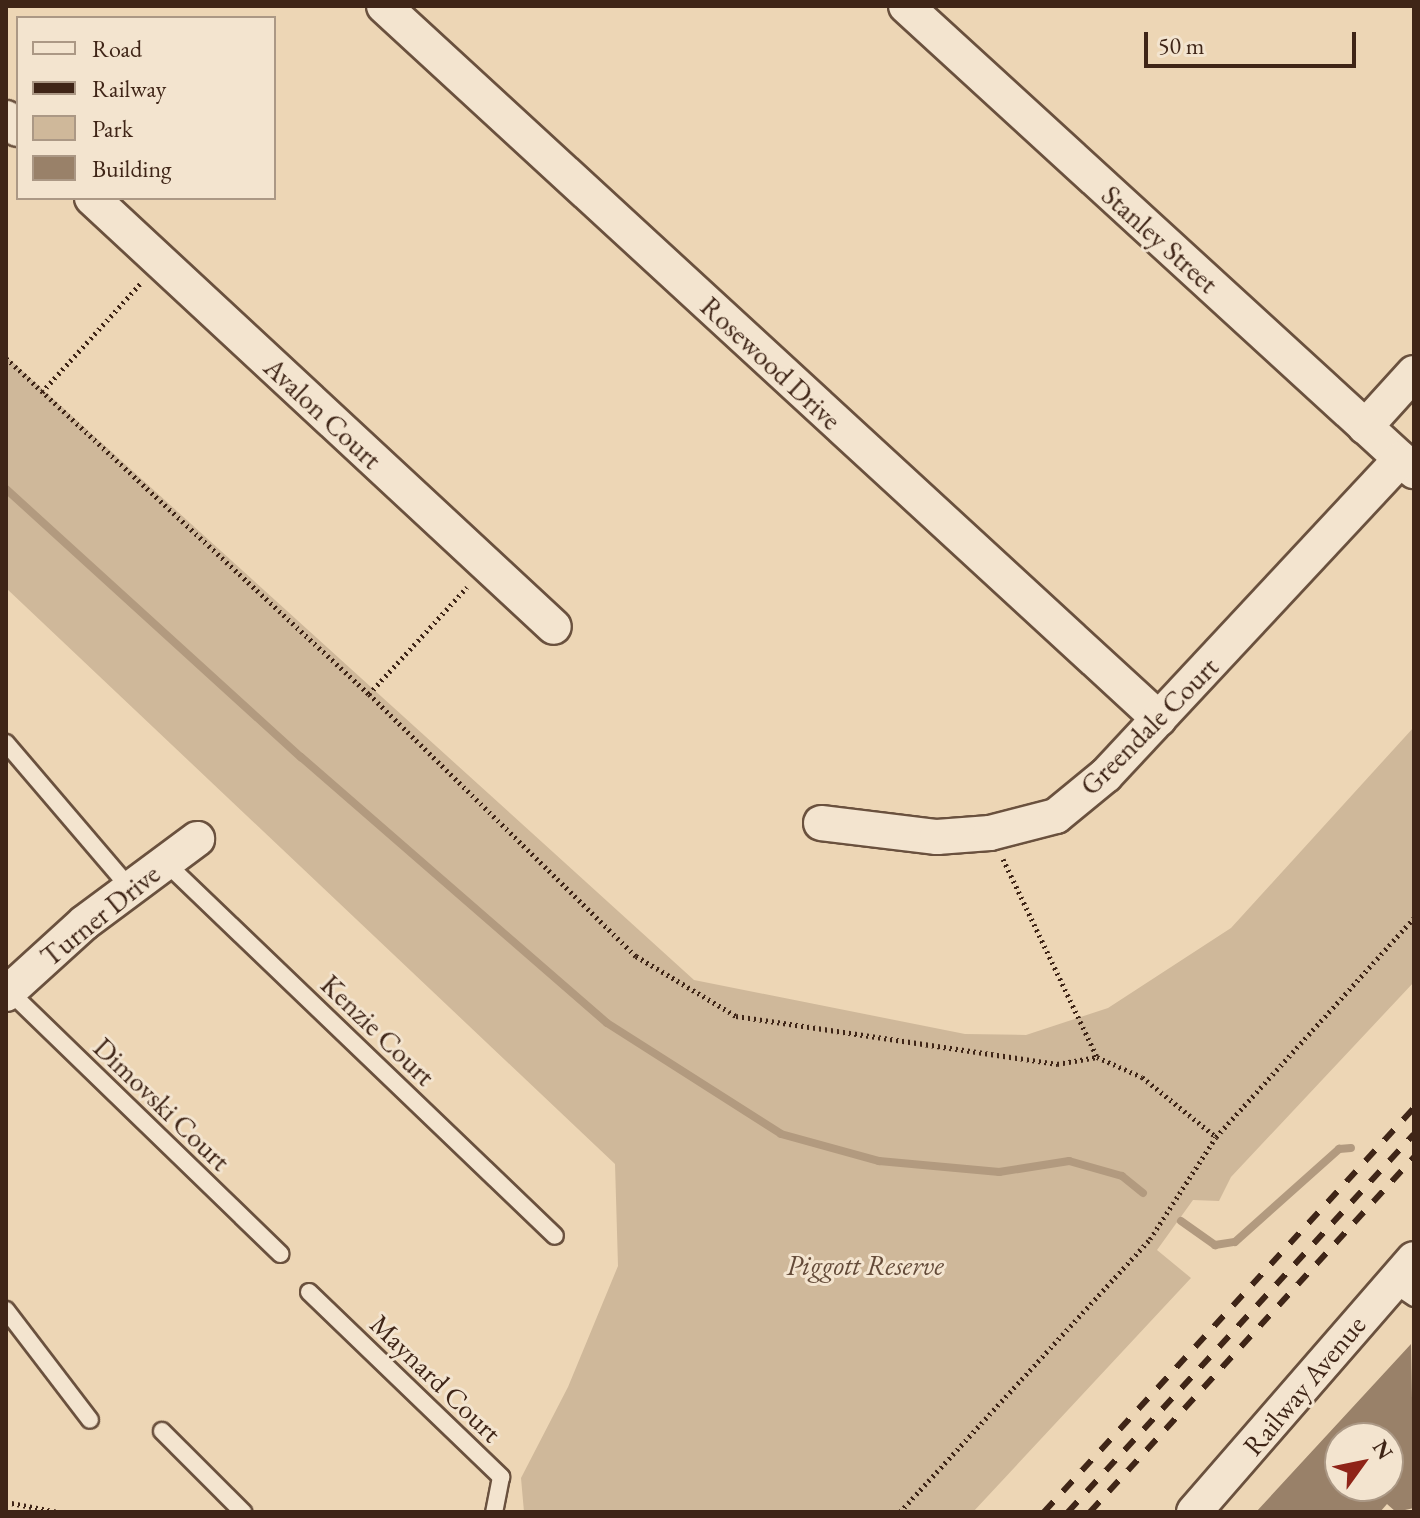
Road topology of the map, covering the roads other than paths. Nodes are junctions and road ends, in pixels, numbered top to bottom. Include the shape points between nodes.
1 (384, 6) edge
2 (906, 6) edge
3 (94, 200) edge
4 (1414, 373) edge
5 (1365, 427) junction
6 (1408, 465) edge
7 (554, 627) dead end
8 (1159, 719) junction
9 (6, 743) edge
10 (821, 823) dead end
11 (197, 839) dead end
12 (165, 862) junction
13 (130, 888) junction
14 (7, 992) edge
15 (555, 1236) dead end
16 (280, 1254) dead end
17 (1407, 1280) edge
18 (309, 1292) dead end
19 (6, 1310) edge
20 (90, 1420) dead end
21 (162, 1431) dead end
22 (243, 1512) edge
23 (494, 1512) edge
24 (1194, 1512) edge

1 - 8 street, Rosewood Drive
2 - 5 street, Stanley Street
3 - 7 street, Avalon Court
4 - 5 street
5 - 6 street, Stanley Street
6 - 8 street, Greendale Court
8 - 10 street, Greendale Court via 1056,816 990,833 937,837
9 - 13 lane
11 - 12 street, Turner Drive
12 - 13 street, Turner Drive
12 - 15 lane, Kenzie Court
13 - 14 street, Turner Drive
14 - 16 lane, Dimovski Court
17 - 24 street, Railway Avenue
18 - 23 lane, Maynard Court via 501,1477
19 - 20 lane
21 - 22 lane

